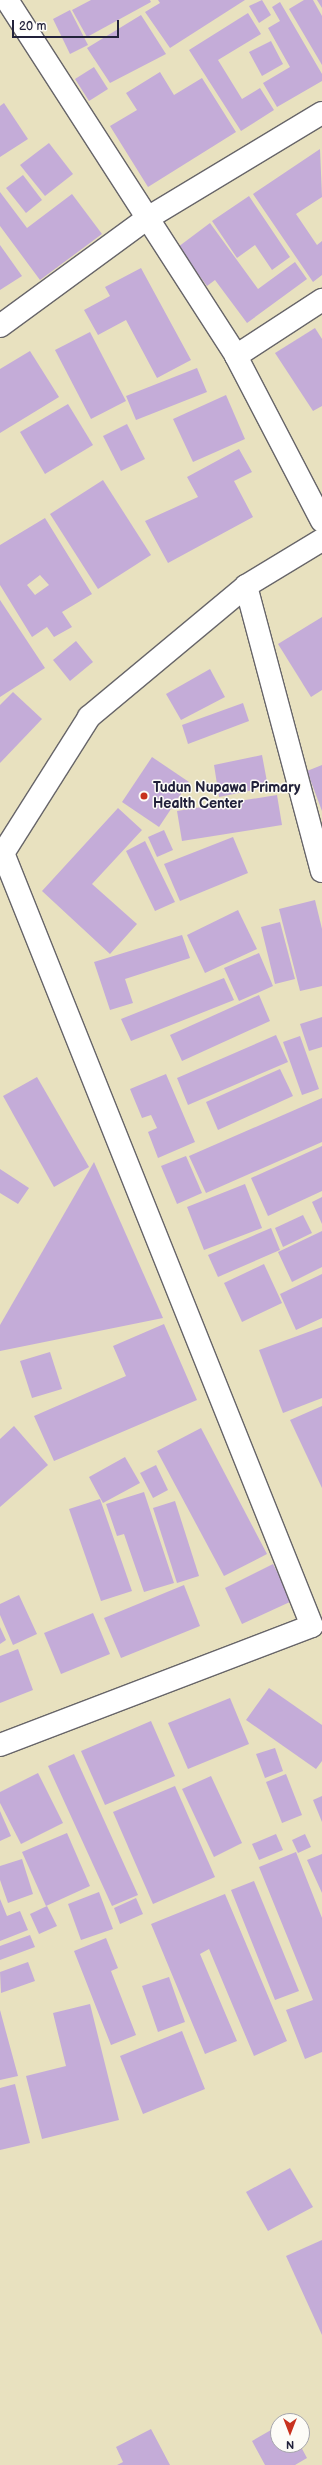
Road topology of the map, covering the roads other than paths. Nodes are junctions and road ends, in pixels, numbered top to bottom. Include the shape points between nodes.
1 (7, 0) edge
2 (322, 113) edge
3 (146, 219) junction
4 (322, 300) edge
5 (0, 326) edge
6 (236, 356) junction
7 (322, 522) edge
8 (322, 540) edge
9 (246, 586) junction
10 (1, 855) edge
11 (322, 871) edge
12 (0, 1745) edge

1 - 3 street
2 - 3 street
3 - 5 street
3 - 6 street
4 - 6 street
6 - 7 street
8 - 9 street
9 - 10 street via 89,717
9 - 11 street
10 - 12 street via 312,1626

